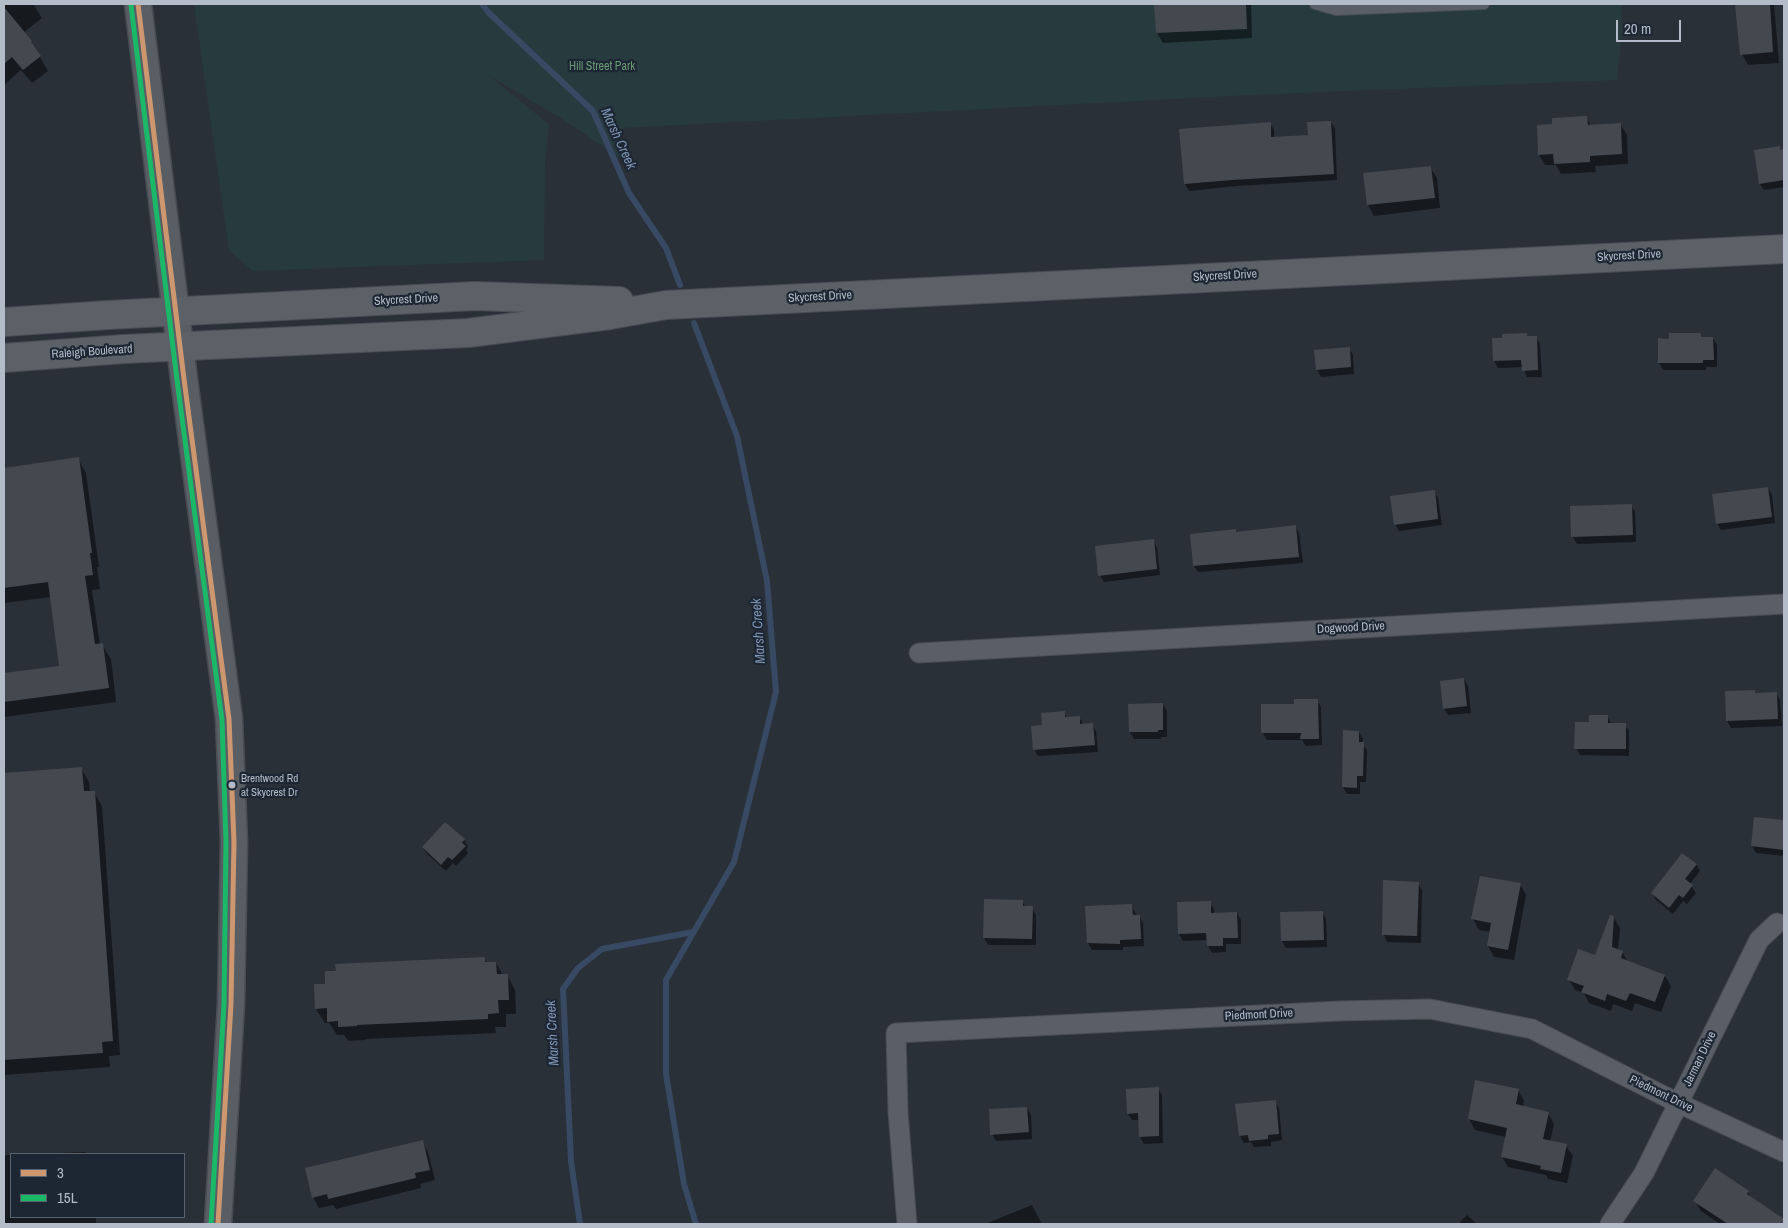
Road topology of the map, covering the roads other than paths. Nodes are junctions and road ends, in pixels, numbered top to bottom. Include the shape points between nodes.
1 (138, 4) edge
2 (1315, 4) edge
3 (1484, 4) edge
4 (1784, 248) edge
5 (666, 305) junction
6 (176, 312) junction
7 (4, 322) edge
8 (180, 347) junction
9 (4, 358) edge
10 (1784, 604) edge
11 (918, 653) dead end
12 (1777, 923) dead end
13 (1678, 1103) junction
14 (1784, 1152) edge
15 (218, 1224) edge
16 (906, 1224) edge
17 (1610, 1224) edge

1 - 6 main road
2 - 3 lane via 1336,10
4 - 5 main road, Skycrest Drive
5 - 6 main road, Skycrest Drive via 605,299 475,296
5 - 8 main road, Skycrest Drive via 468,333
6 - 7 main road
6 - 8 main road
8 - 9 main road, Raleigh Boulevard
8 - 15 main road via 228,709 233,792 231,1004
10 - 11 street, Dogwood Drive
12 - 13 street, Jarman Drive via 1759,940
13 - 14 street, Piedmont Drive
13 - 16 street, Piedmont Drive via 1532,1029 1430,1010 896,1033
13 - 17 street, Jarman Drive via 1644,1173

